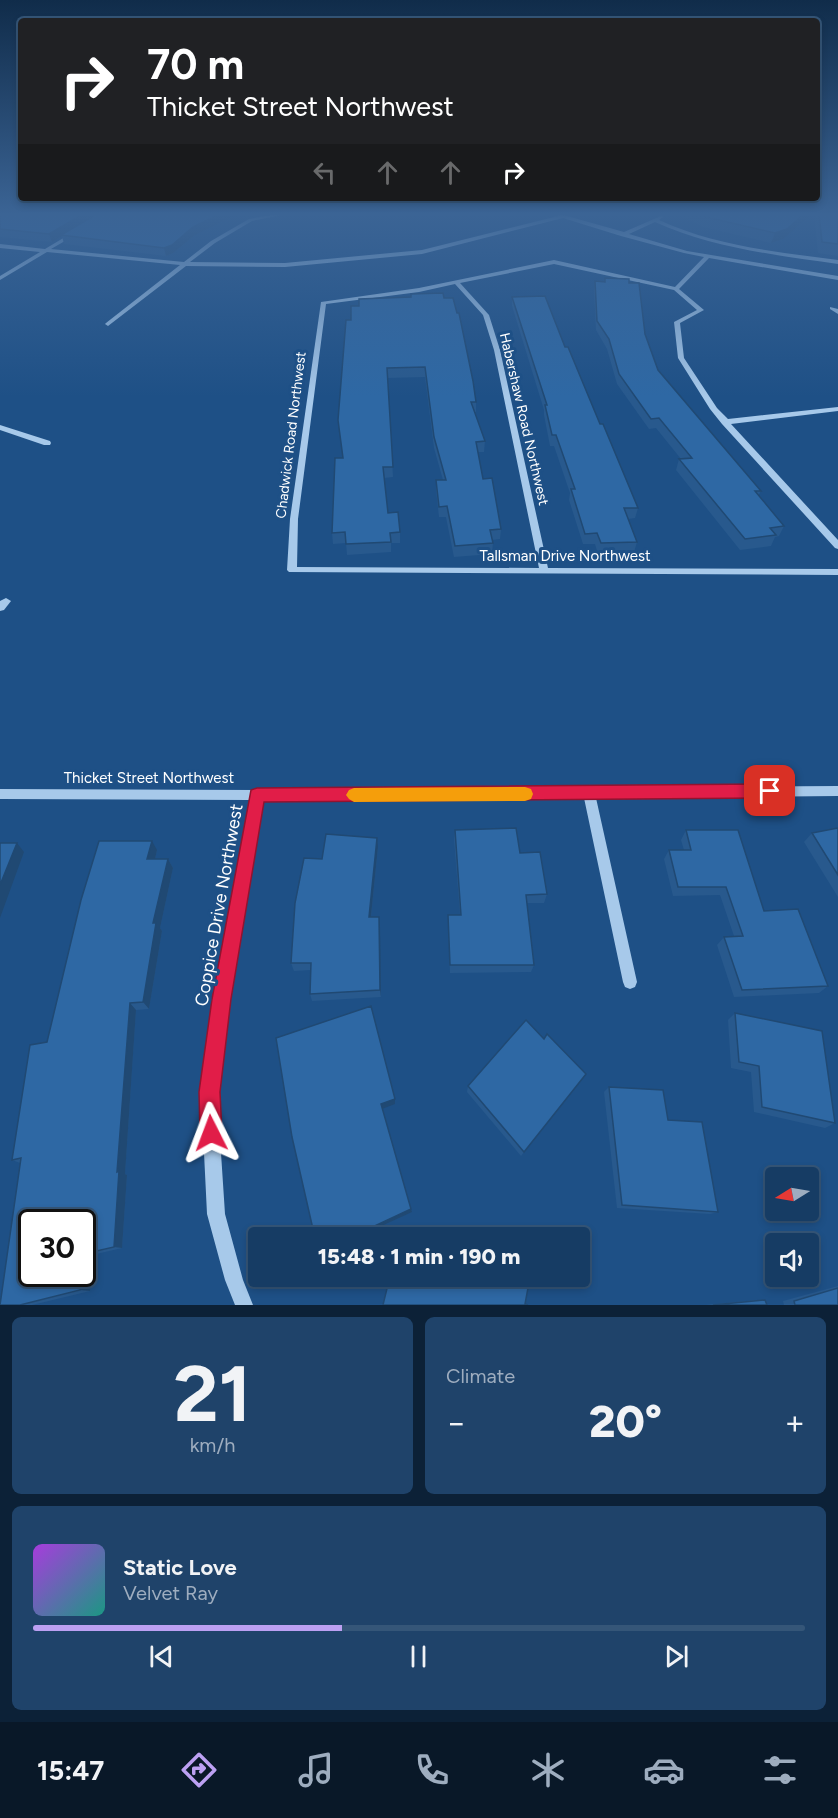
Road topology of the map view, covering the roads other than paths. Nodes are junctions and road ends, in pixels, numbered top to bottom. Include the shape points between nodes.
1 (171, 275) edge
2 (494, 275) edge
3 (612, 275) edge
4 (690, 275) edge
5 (820, 275) edge
6 (838, 278) edge
7 (457, 283) junction
8 (676, 289) junction
9 (108, 324) dead end
10 (838, 409) edge
11 (725, 422) junction
12 (0, 427) edge
13 (47, 443) dead end
14 (838, 546) edge
15 (292, 570) joint
16 (544, 571) junction
17 (838, 572) edge
18 (838, 791) edge
19 (589, 793) junction
20 (0, 794) edge
21 (257, 795) junction
22 (630, 982) dead end
23 (244, 1305) edge

1 - 9 street
2 - 7 street
3 - 8 street
4 - 8 street
5 - 6 street
7 - 15 street, Chadwick Road Northwest via 323,303 294,519
7 - 16 street, Habershaw Road Northwest via 486,315 497,350
8 - 11 street via 701,310 677,322 681,358
10 - 11 street
11 - 14 street
12 - 13 street
15 - 16 street, Tallsman Drive Northwest
16 - 17 street, Tallsman Drive Northwest
18 - 19 street, Thicket Street Northwest
19 - 21 street, Thicket Street Northwest
19 - 22 street
20 - 21 street, Thicket Street Northwest
21 - 23 street, Coppice Drive Northwest via 209,1092 216,1214

